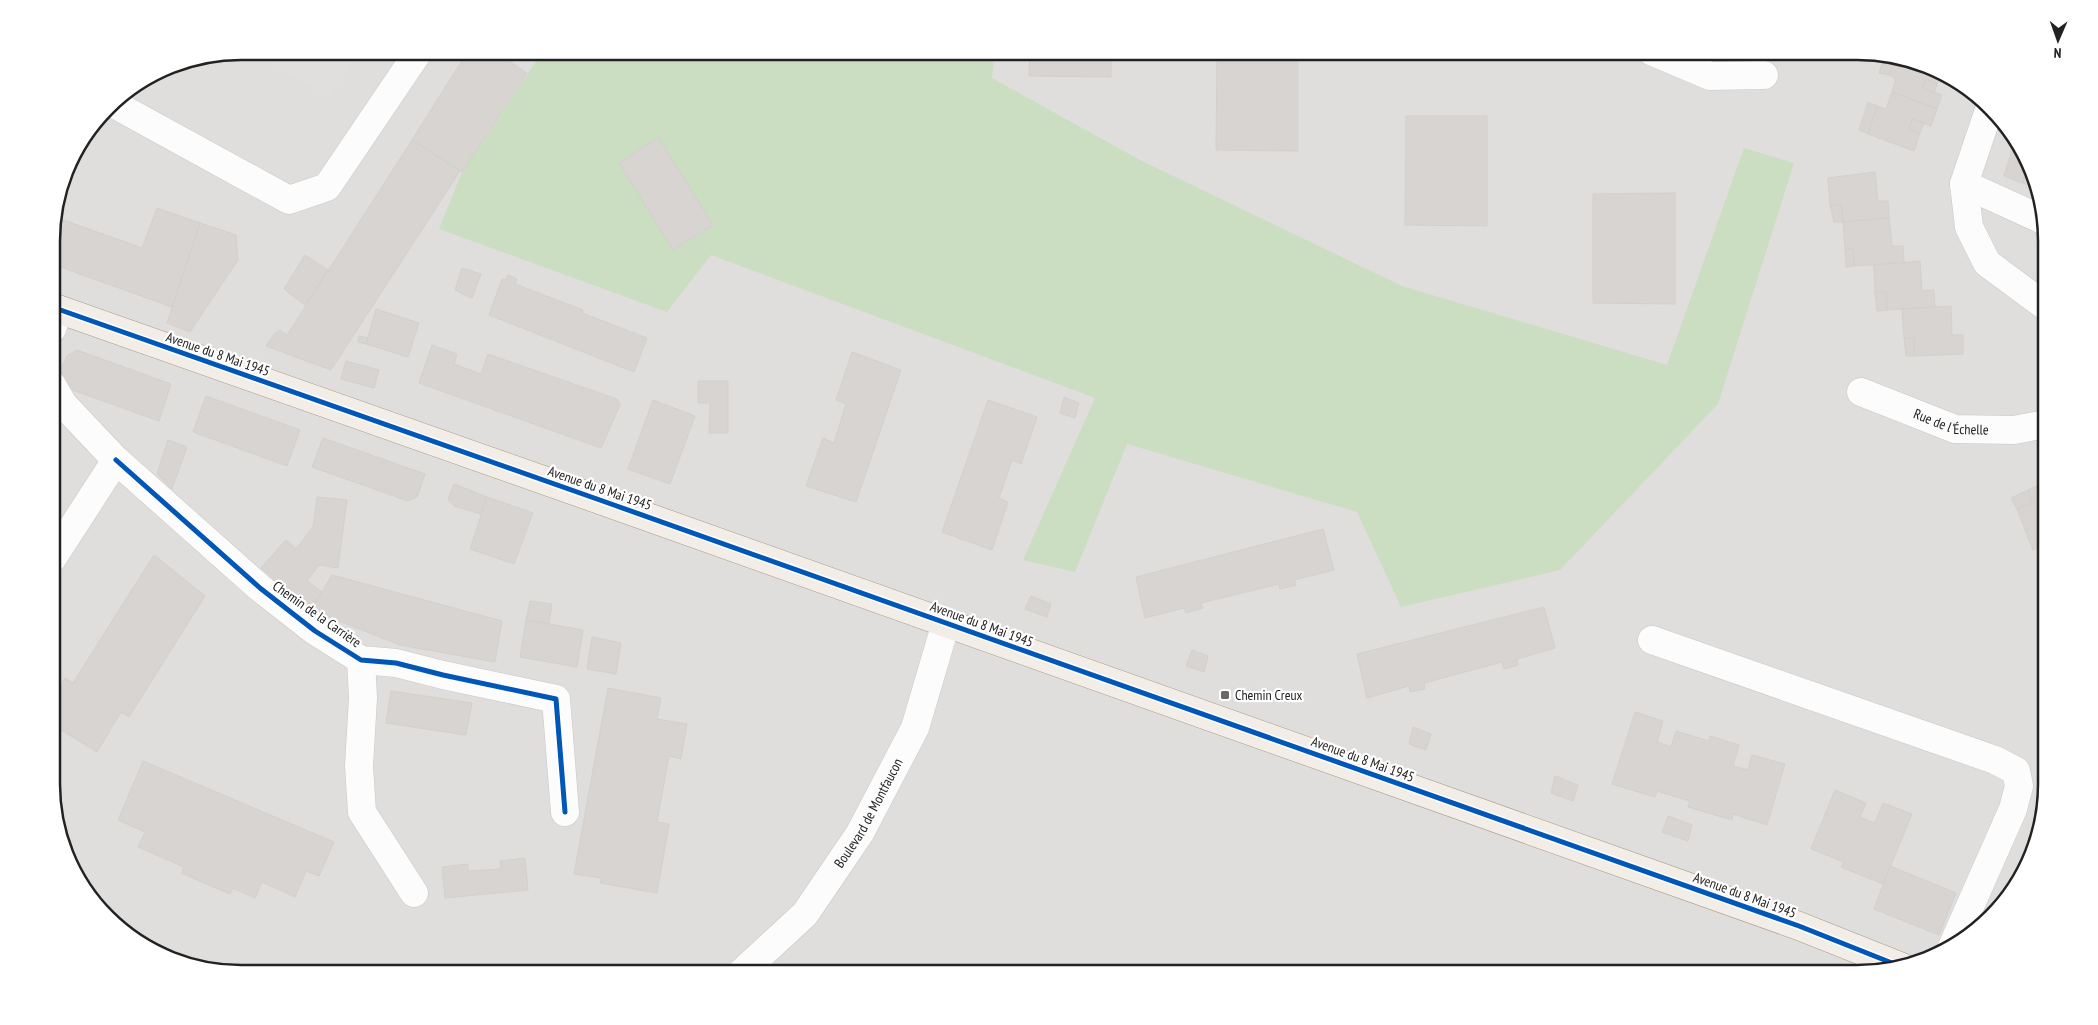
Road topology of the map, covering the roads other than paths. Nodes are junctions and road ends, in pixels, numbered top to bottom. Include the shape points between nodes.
1 (413, 60) edge
2 (1672, 60) edge
3 (1764, 75) dead end
4 (120, 107) edge
5 (1987, 115) edge
6 (1964, 184) junction
7 (2036, 217) edge
8 (2038, 301) edge
9 (60, 317) edge
10 (1861, 392) dead end
11 (60, 399) edge
12 (2038, 426) edge
13 (116, 460) junction
14 (60, 547) edge
15 (946, 623) junction
16 (1652, 640) dead end
17 (361, 660) junction
18 (565, 812) dead end
19 (414, 893) dead end
20 (1958, 934) edge
21 (1890, 962) edge
22 (750, 965) edge

1 - 4 street via 327,187 289,200
2 - 3 street via 1710,76
5 - 6 street
6 - 7 street
6 - 8 street via 1969,227 1987,262
9 - 15 main road, Avenue du 8 Mai 1945
10 - 12 street, Rue de l'Échelle via 1955,430 2014,430
11 - 13 street, Chemin de la Carrière
13 - 14 street
13 - 17 street, Chemin de la Carrière via 260,588 315,631
15 - 21 main road, Avenue du 8 Mai 1945 via 1789,922
15 - 22 street, Boulevard de Montfaucon via 915,728 860,834 805,914
16 - 20 street via 1995,760 2016,771 2019,786 2014,810
17 - 18 street, Chemin de la Carrière via 396,663 556,699
17 - 19 street, Chemin de la Carrière via 364,698 359,766 362,812

